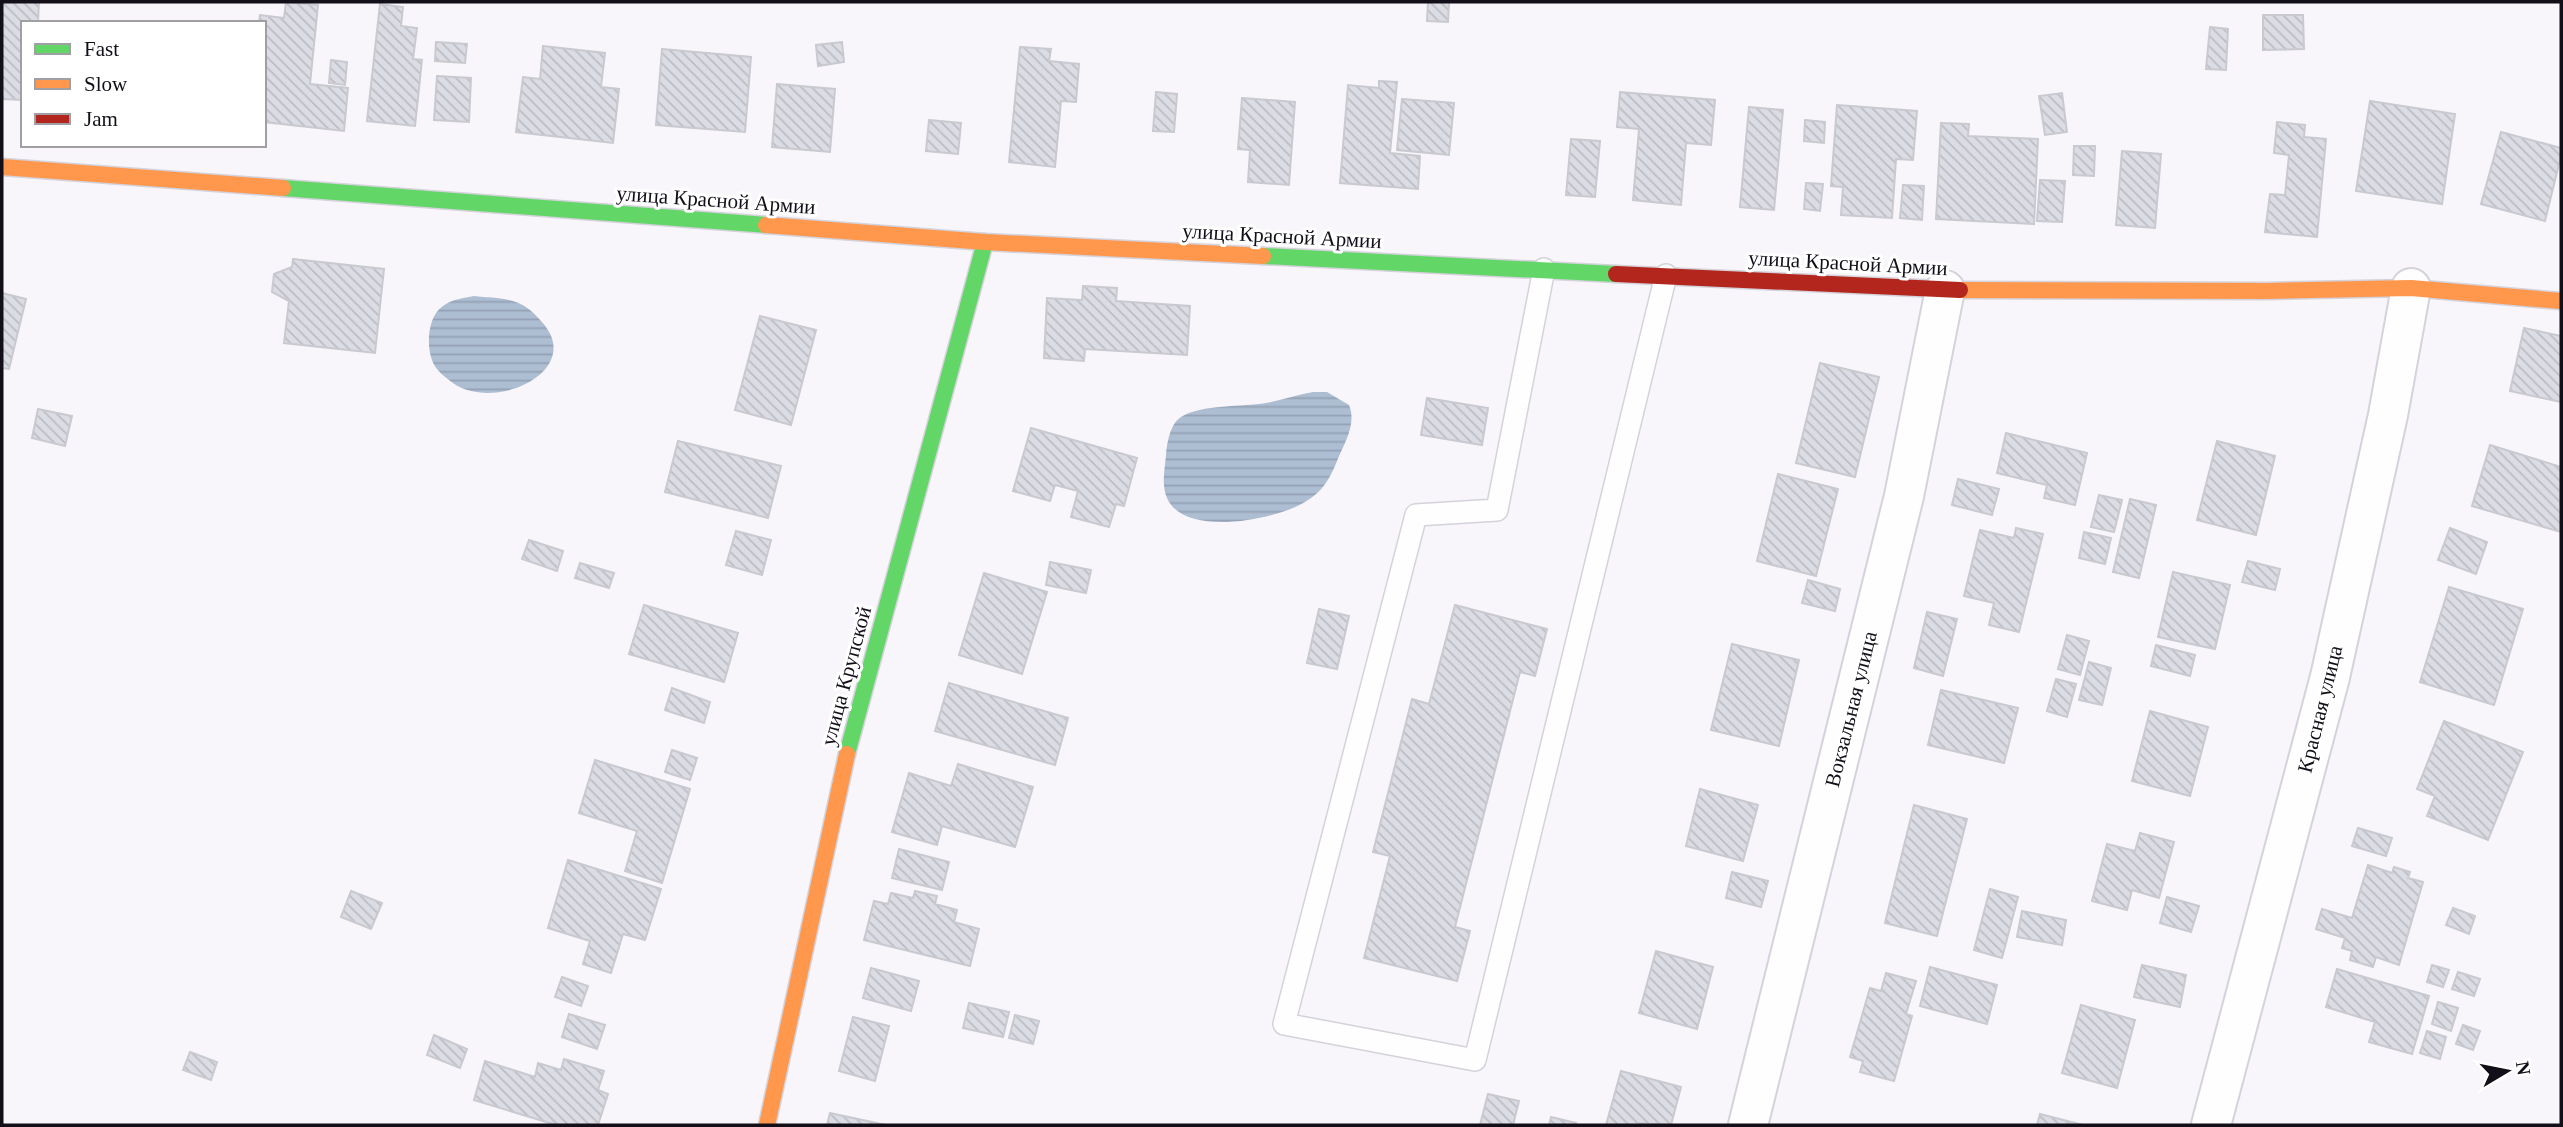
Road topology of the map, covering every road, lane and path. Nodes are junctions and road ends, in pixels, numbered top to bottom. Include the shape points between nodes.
1 (2, 167) edge
2 (985, 242) junction
3 (1544, 269) junction
4 (1666, 275) junction
5 (2411, 288) junction
6 (1945, 290) junction
7 (2561, 301) edge
8 (767, 1125) edge
9 (1748, 1125) edge
10 (2211, 1125) edge

1 - 2 street, улица Красной Армии
2 - 3 street, улица Красной Армии
2 - 8 street, улица Крупской via 849,744
3 - 4 street, улица Красной Армии
3 - 4 lane via 1497,510 1416,515 1284,1024 1475,1060
4 - 6 street, улица Красной Армии
5 - 6 street, улица Красной Армии
5 - 7 street, улица Красной Армии
5 - 10 street, Красная улица via 2330,677
6 - 9 street, Вокзальная улица via 1904,496

